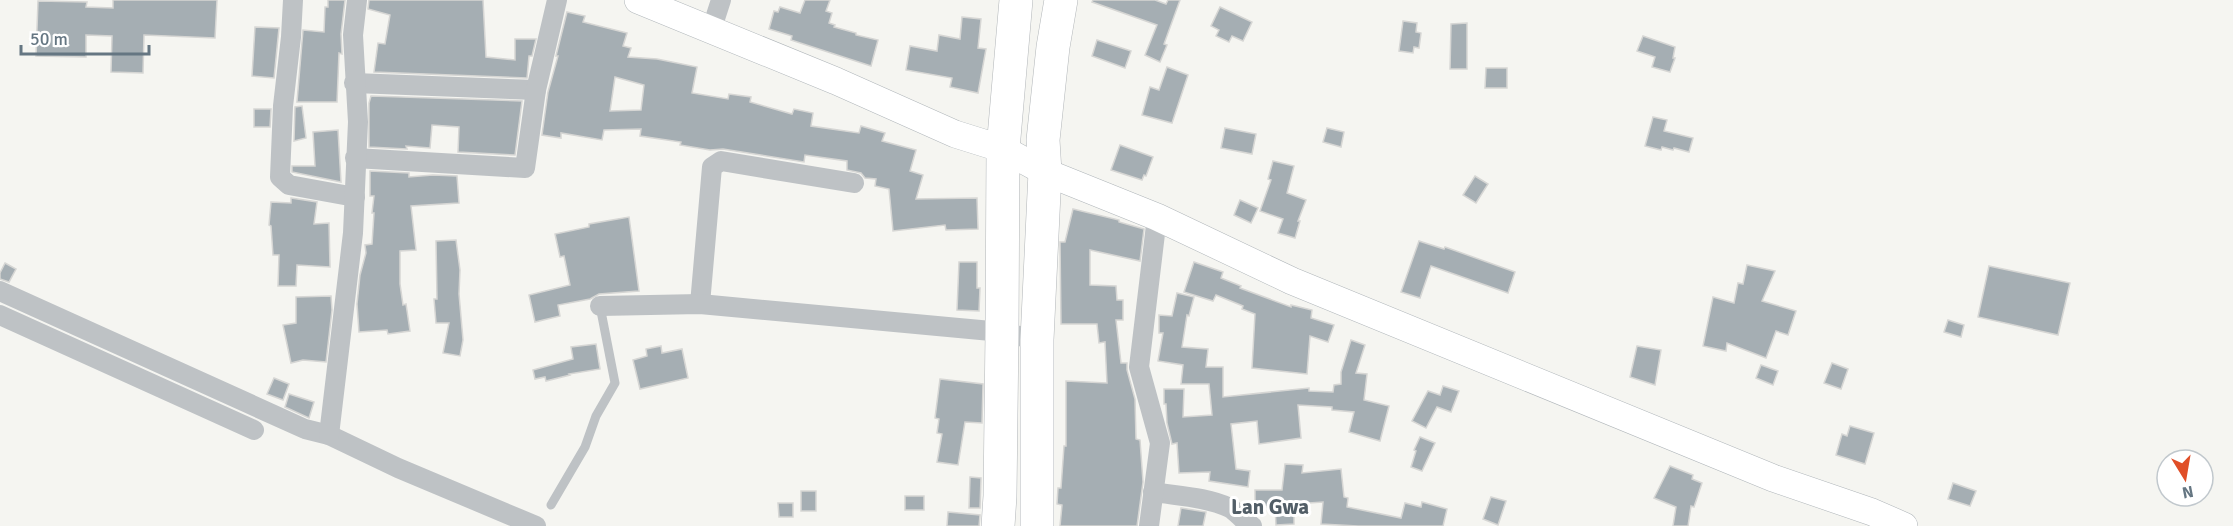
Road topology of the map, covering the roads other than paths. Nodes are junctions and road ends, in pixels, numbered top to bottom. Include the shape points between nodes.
1 (293, 0) edge
2 (357, 0) edge
3 (557, 0) edge
4 (638, 0) edge
5 (721, 0) edge
6 (1016, 0) edge
7 (1061, 0) edge
8 (711, 31) junction
9 (354, 83) junction
10 (536, 90) junction
11 (1002, 148) junction
12 (355, 158) junction
13 (1045, 172) junction
14 (854, 183) dead end
15 (355, 197) junction
16 (1157, 217) junction
17 (0, 291) edge
18 (700, 304) junction
19 (600, 306) joint
20 (0, 315) edge
21 (1002, 332) junction
22 (1037, 340) junction
23 (254, 430) dead end
24 (328, 435) junction
25 (1153, 492) junction
26 (551, 505) dead end
27 (536, 526) edge
28 (998, 526) edge
29 (1037, 526) edge
30 (1149, 526) edge
31 (1252, 526) edge
32 (1904, 526) edge

1 - 15 street via 280,177 289,184
2 - 9 street
3 - 10 street
4 - 8 street
5 - 8 street
6 - 11 highway
7 - 13 highway via 1042,140
8 - 11 street via 955,134
9 - 10 street
9 - 12 street via 358,122
10 - 12 street via 525,168
11 - 13 street
11 - 21 highway
12 - 15 street
13 - 16 street
13 - 22 highway
14 - 18 street via 722,161 712,167
15 - 24 street
16 - 25 street via 1139,367 1160,442
16 - 32 street via 1292,281 1773,478
17 - 24 street via 305,429
18 - 19 street
18 - 21 street
19 - 26 lane via 615,383 596,416 585,447
20 - 23 street
21 - 22 street
21 - 28 highway
22 - 29 highway
24 - 27 street
25 - 30 street
25 - 31 street via 1213,501 1232,509

